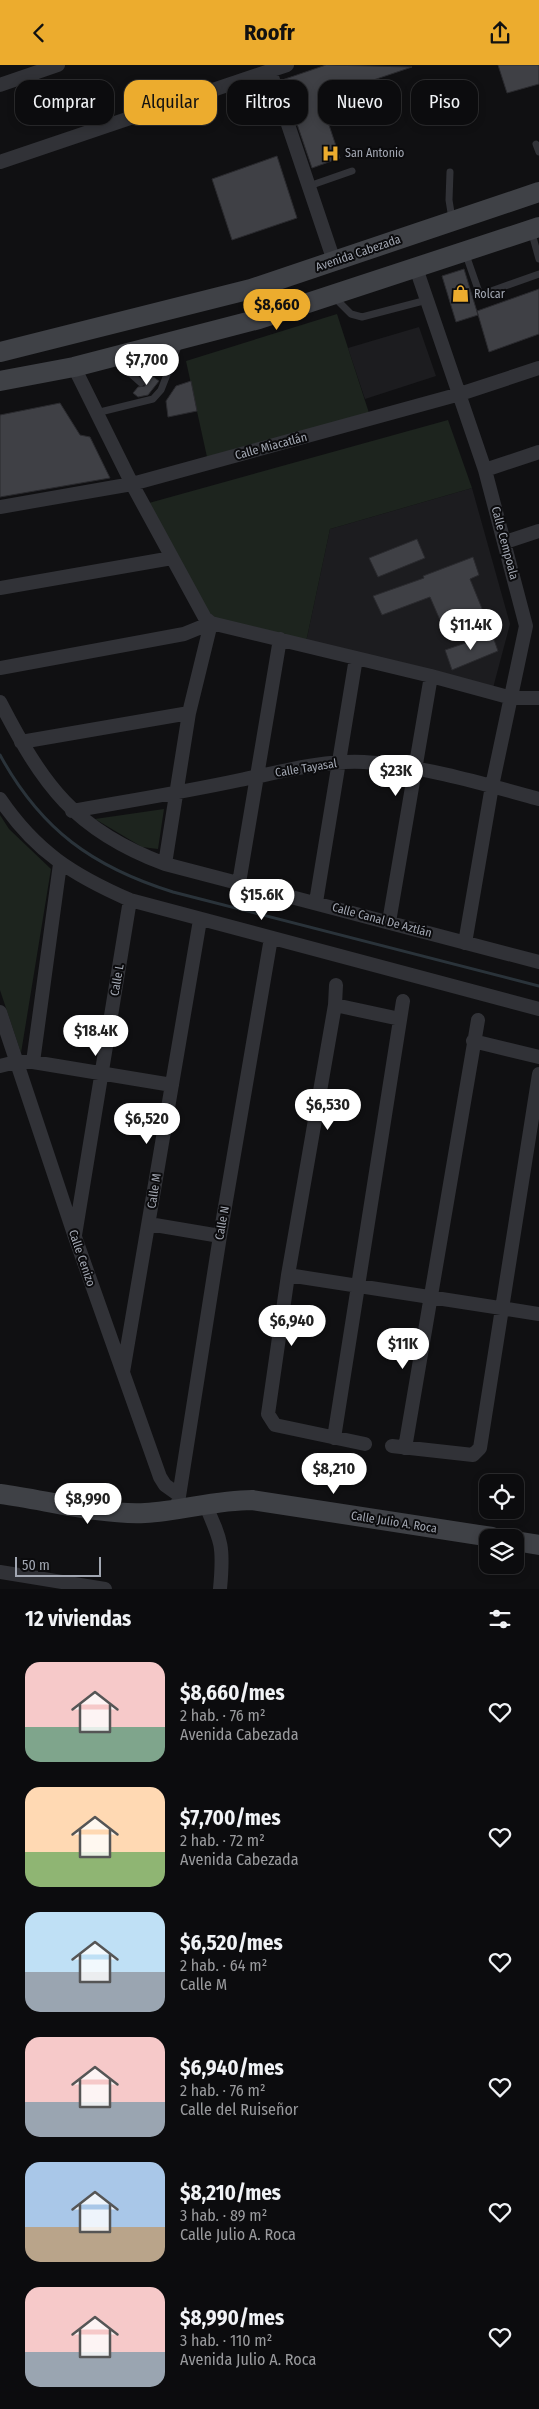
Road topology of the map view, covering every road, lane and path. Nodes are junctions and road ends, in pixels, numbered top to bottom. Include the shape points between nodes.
1 (58, 65) edge
2 (287, 65) edge
3 (261, 70) edge
4 (0, 85) edge
5 (536, 144) dead end
6 (539, 152) edge
7 (0, 162) edge
8 (352, 171) dead end
9 (450, 173) dead end
10 (309, 186) junction
11 (539, 192) edge
12 (453, 221) junction
13 (535, 228) edge
14 (465, 252) junction
15 (539, 259) edge
16 (334, 261) junction
17 (416, 269) junction
18 (539, 274) edge
19 (332, 295) junction
20 (427, 300) junction
21 (181, 339) junction
22 (0, 352) edge
23 (112, 357) junction
24 (74, 367) junction
25 (539, 368) edge
26 (0, 381) edge
27 (141, 383) dead end
28 (460, 394) junction
29 (96, 413) junction
30 (539, 452) edge
31 (485, 470) junction
32 (132, 484) junction
33 (0, 507) edge
34 (539, 531) edge
35 (505, 542) junction
36 (172, 557) junction
37 (0, 588) edge
38 (532, 617) edge
39 (211, 623) junction
40 (280, 639) junction
41 (356, 658) junction
42 (0, 668) edge
43 (431, 676) junction
44 (512, 698) junction
45 (539, 698) edge
46 (0, 702) edge
47 (189, 713) junction
48 (21, 742) junction
49 (338, 763) junction
50 (416, 768) junction
51 (256, 777) junction
52 (492, 786) junction
53 (176, 793) junction
54 (0, 799) edge
55 (539, 799) edge
56 (72, 811) junction
57 (60, 864) junction
58 (165, 864) junction
59 (239, 883) junction
60 (130, 900) junction
61 (316, 902) junction
62 (200, 919) junction
63 (389, 922) junction
64 (271, 938) junction
65 (465, 943) junction
66 (539, 962) edge
67 (336, 985) dead end
68 (403, 1001) dead end
69 (335, 1005) junction
70 (539, 1009) edge
71 (0, 1012) edge
72 (400, 1019) junction
73 (478, 1020) dead end
74 (473, 1041) junction
75 (539, 1057) edge
76 (16, 1062) junction
77 (33, 1062) junction
78 (0, 1066) edge
79 (101, 1072) junction
80 (539, 1074) edge
81 (172, 1085) junction
82 (149, 1224) junction
83 (220, 1236) junction
84 (75, 1237) junction
85 (288, 1275) junction
86 (358, 1286) junction
87 (429, 1297) junction
88 (502, 1308) junction
89 (539, 1314) edge
90 (123, 1374) junction
91 (334, 1438) junction
92 (365, 1444) dead end
93 (0, 1493) edge
94 (178, 1502) junction
95 (205, 1504) junction
96 (479, 1535) edge
97 (524, 1542) edge
98 (539, 1545) edge
99 (0, 1572) edge
100 (105, 1589) edge
101 (220, 1589) edge

1 - 4 street
2 - 3 street
3 - 7 street
3 - 10 street
5 - 6 lane
8 - 10 lane
9 - 12 lane via 449,200
10 - 16 street
11 - 12 main road, Avenida Cabezada
12 - 16 main road, Avenida Cabezada
13 - 14 main road
13 - 15 lane
14 - 17 main road
14 - 18 lane via 480,295
16 - 22 main road, Avenida Cabezada via 251,289
17 - 19 main road
17 - 20 street, Calle Cempoala
19 - 20 lane via 351,314 362,317
19 - 21 main road via 259,319
20 - 28 street, Calle Cempoala
21 - 23 main road
21 - 29 lane via 149,401
23 - 24 main road
23 - 27 lane
24 - 26 main road
24 - 29 street
25 - 28 street, Calle Miacatlán
28 - 31 street, Calle Cempoala
28 - 32 street, Calle Miacatlán
29 - 32 street
30 - 31 street
31 - 35 street, Calle Cempoala
32 - 33 street, Calle Miacatlán
32 - 36 street
34 - 35 street
35 - 38 street, Calle Cempoala
36 - 37 street
36 - 39 street via 205,618
38 - 44 street, Calle Cempoala
39 - 40 street
39 - 42 street via 184,634
39 - 47 street
40 - 41 street
40 - 51 street
41 - 43 street
41 - 49 street
43 - 44 street
43 - 50 street
44 - 45 street
44 - 52 street, Calle Cempoala
46 - 48 street, Calle Canal De Aztlán
47 - 48 street
47 - 53 street
48 - 56 street, Calle Canal De Aztlán
49 - 50 street, Calle Tayasal via 363,762
49 - 51 street, Calle Tayasal
49 - 61 street
50 - 52 street, Calle Tayasal
50 - 63 street
51 - 53 street, Calle Tayasal
51 - 59 street
52 - 55 street, Calle Tayasal
52 - 65 street, Calle Cempoala
53 - 56 street, Calle Tayasal
53 - 58 street
54 - 57 street via 26,833
56 - 58 street, Calle Canal De Aztlán via 121,846
57 - 60 street via 89,882
57 - 77 street
58 - 59 street, Calle Canal De Aztlán
59 - 61 street, Calle Canal De Aztlán
60 - 62 street
60 - 79 street, Calle L
61 - 63 street, Calle Canal De Aztlán
62 - 64 street
62 - 81 street, Calle M
63 - 65 street, Calle Canal De Aztlán
64 - 70 street
64 - 83 street, Calle N
65 - 66 street, Calle Canal De Aztlán
67 - 69 street
68 - 72 street
69 - 72 street
69 - 85 street
71 - 76 street, Calle Cenizo
72 - 86 street
73 - 74 street
74 - 75 street
74 - 87 street
76 - 77 street
76 - 78 street
76 - 84 street, Calle Cenizo
77 - 79 street
79 - 81 street
79 - 84 street, Calle L
80 - 88 street
81 - 82 street, Calle M
82 - 83 street
82 - 90 street, Calle M
83 - 94 street, Calle N
84 - 90 street, Calle Cenizo
85 - 86 street
85 - 91 street via 268,1415 274,1425
86 - 87 street
86 - 91 street
87 - 88 street
87 - 88 street via 399,1447 473,1455 480,1448
88 - 89 street
90 - 94 street, Calle Cenizo via 160,1477
91 - 92 street
93 - 94 main road, Calle Julio A. Roca via 118,1512 145,1513
94 - 95 main road, Calle Julio A. Roca
95 - 96 main road, Calle Julio A. Roca via 252,1500
95 - 101 street via 222,1544
97 - 98 main road
99 - 100 street

